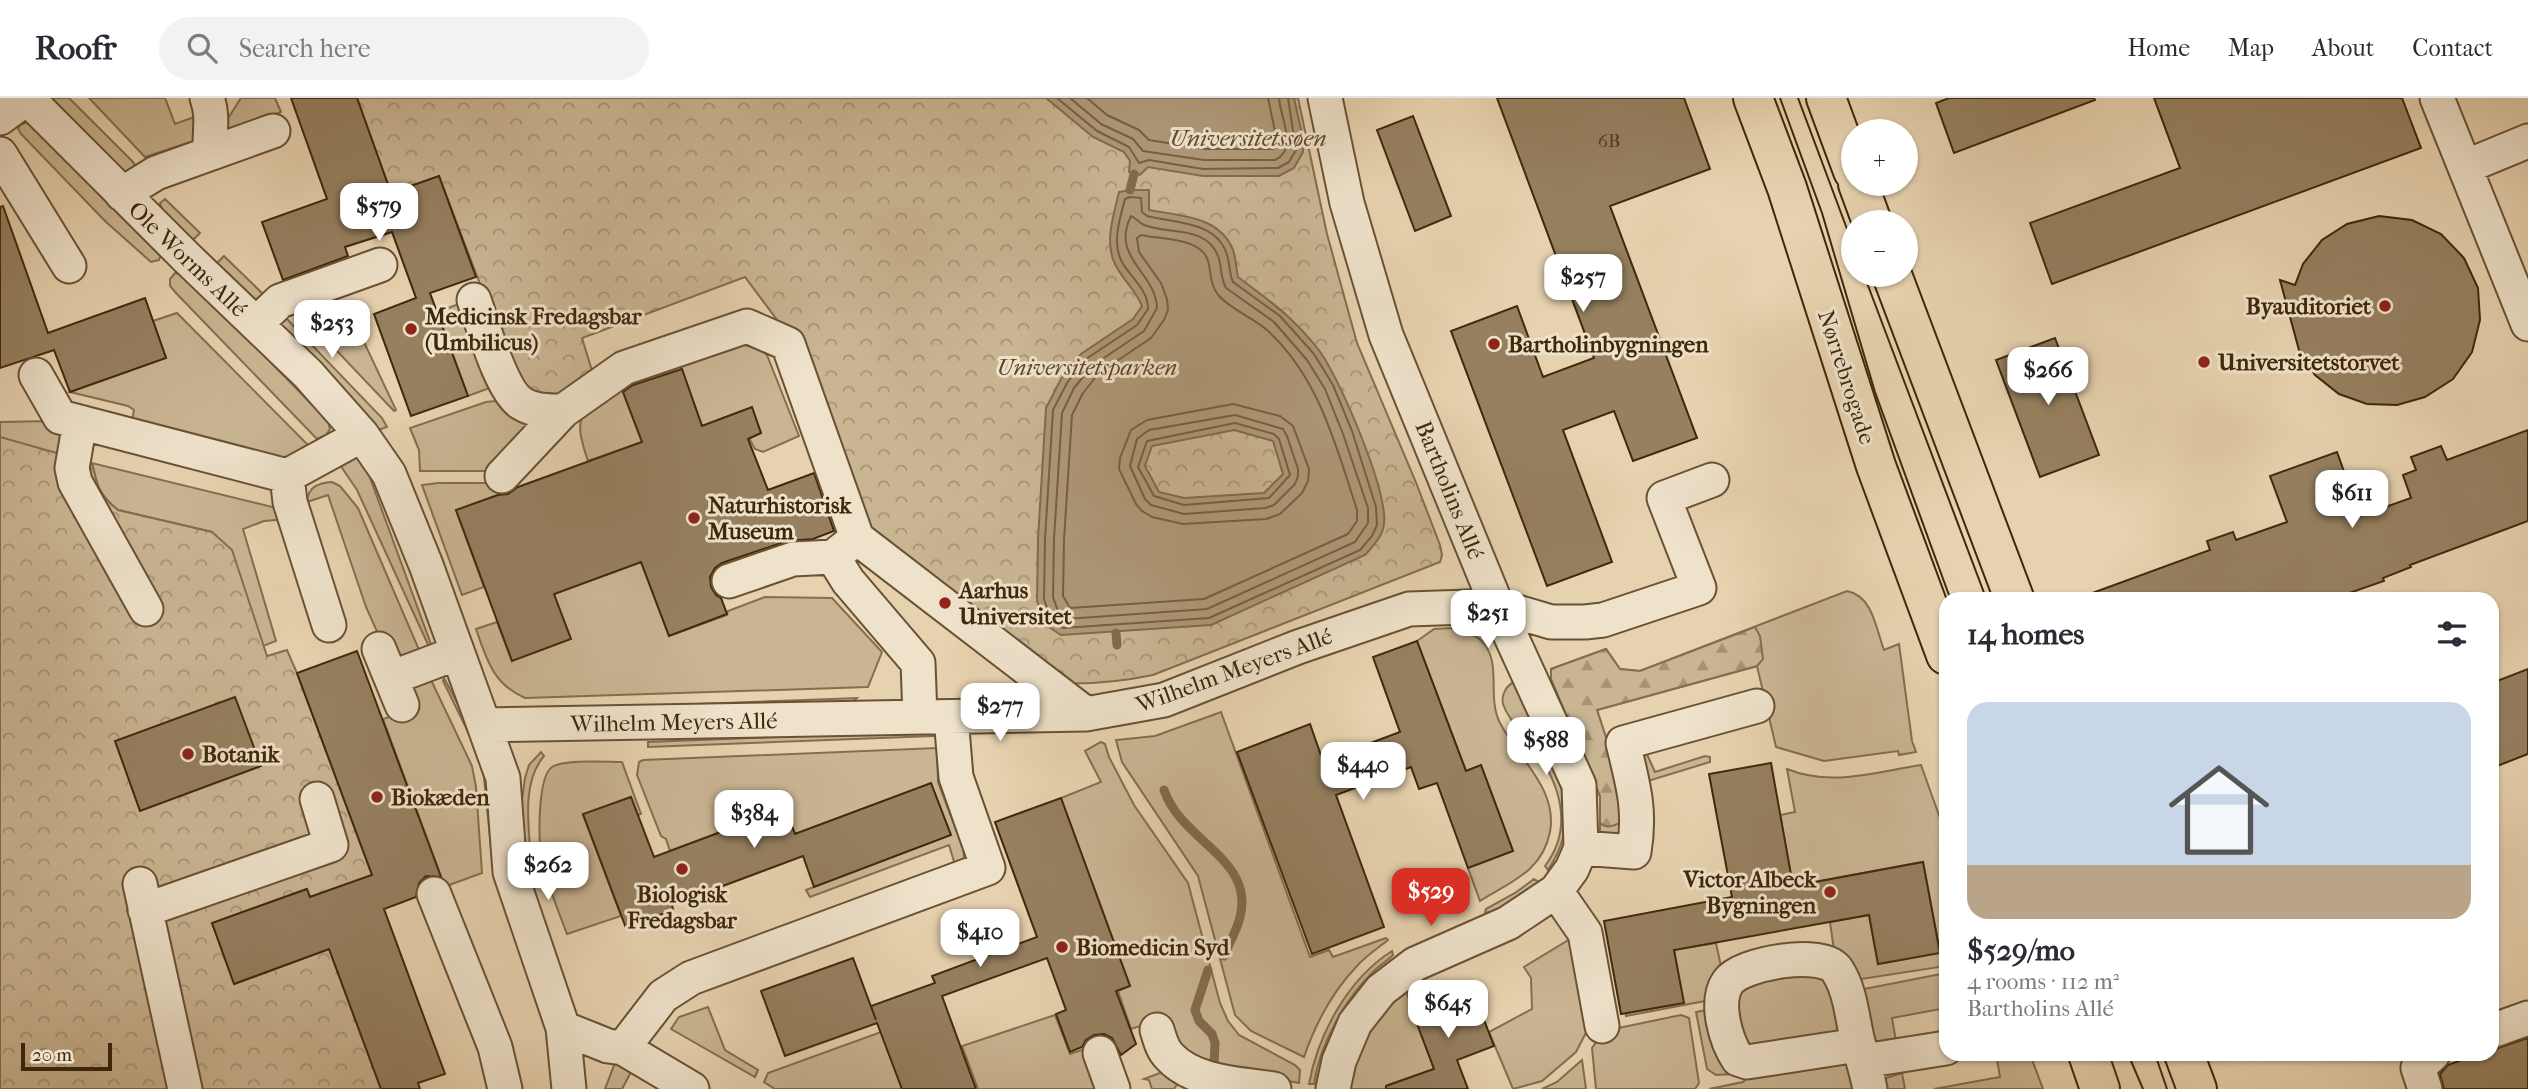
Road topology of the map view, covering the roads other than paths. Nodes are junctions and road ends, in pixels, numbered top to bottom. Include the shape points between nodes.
1 (27, 98) edge
2 (1325, 98) edge
3 (1753, 98) edge
4 (1826, 98) edge
5 (2437, 98) edge
6 (214, 103) edge
7 (0, 118) edge
8 (273, 131) dead end
9 (1841, 139) edge
10 (2528, 141) edge
11 (210, 153) junction
12 (0, 154) edge
13 (2465, 167) junction
14 (122, 194) junction
15 (380, 265) dead end
16 (69, 266) dead end
17 (1897, 287) edge
18 (474, 300) dead end
19 (256, 324) junction
20 (2528, 324) edge
21 (36, 375) dead end
22 (563, 411) junction
23 (80, 422) junction
24 (362, 436) junction
25 (287, 476) junction
26 (502, 476) dead end
27 (1712, 480) dead end
28 (845, 547) junction
29 (729, 581) dead end
30 (2012, 592) edge
31 (1497, 606) junction
32 (146, 609) dead end
33 (329, 625) dead end
34 (1939, 636) edge
35 (457, 653) junction
36 (391, 677) dead end
37 (1757, 706) dead end
38 (1086, 714) junction
39 (936, 717) junction
40 (484, 725) junction
41 (317, 799) dead end
42 (1581, 848) junction
43 (1556, 891) junction
44 (434, 894) dead end
45 (2528, 1018) edge
46 (1602, 1026) dead end
47 (564, 1028) junction
48 (2499, 1028) edge
49 (1157, 1030) dead end
50 (623, 1048) junction
51 (1939, 1049) edge
52 (1100, 1053) dead end
53 (2090, 1061) edge
54 (2187, 1061) edge
55 (2426, 1061) edge
56 (1864, 1065) edge
57 (185, 1089) edge
58 (505, 1089) edge
59 (569, 1089) edge
60 (692, 1089) edge
61 (1113, 1089) edge
62 (1274, 1089) edge
63 (1332, 1089) edge
64 (2100, 1089) edge
65 (2197, 1089) edge
66 (2425, 1089) edge

1 - 7 street
1 - 14 street, Ole Worms Allé
2 - 31 street, Bartholins Allé via 1347,203 1386,335
3 - 34 main road, Nørrebrogade via 1787,188 1876,466
4 - 9 main road
5 - 13 street
6 - 11 street
8 - 11 street
10 - 13 street
11 - 14 street via 156,173
12 - 16 street
13 - 20 street
14 - 19 street, Ole Worms Allé
15 - 19 street via 280,301
17 - 30 main road
18 - 22 street via 508,390 522,404 542,411
19 - 24 street, Ole Worms Allé
21 - 23 street via 60,417
22 - 26 street
22 - 28 street via 624,368 747,326 788,344
23 - 25 street
23 - 32 street via 72,468 75,482
24 - 25 street
24 - 35 street, Ole Worms Allé via 389,474
25 - 33 street via 290,502
27 - 31 street, Wilhelm Meyers Allé via 1664,498 1699,588 1585,622 1551,622
28 - 29 street
28 - 38 street
28 - 39 street via 848,581 918,663
31 - 38 street, Wilhelm Meyers Allé via 1409,609 1164,700
31 - 42 street, Bartholins Allé via 1579,785
35 - 36 street
35 - 40 street, Ole Worms Allé
37 - 42 street via 1623,743 1638,826 1634,852
38 - 39 street, Wilhelm Meyers Allé
39 - 40 street, Wilhelm Meyers Allé
39 - 50 street via 988,868 691,978 663,996
40 - 47 street, Ole Worms Allé via 503,778 510,872
41 - 57 street via 331,845 142,897
42 - 43 street, Bartholins Allé
43 - 46 street via 1585,933
43 - 63 street, Bartholins Allé via 1508,923 1415,964 1381,990 1356,1023
44 - 58 street via 495,1047
45 - 48 street
47 - 50 street
47 - 59 street, Ole Worms Allé
49 - 62 street via 1169,1057 1192,1071 1212,1079
50 - 60 street
51 - 56 street
52 - 61 street
53 - 64 main road
54 - 65 main road
55 - 66 street via 2418,1068

